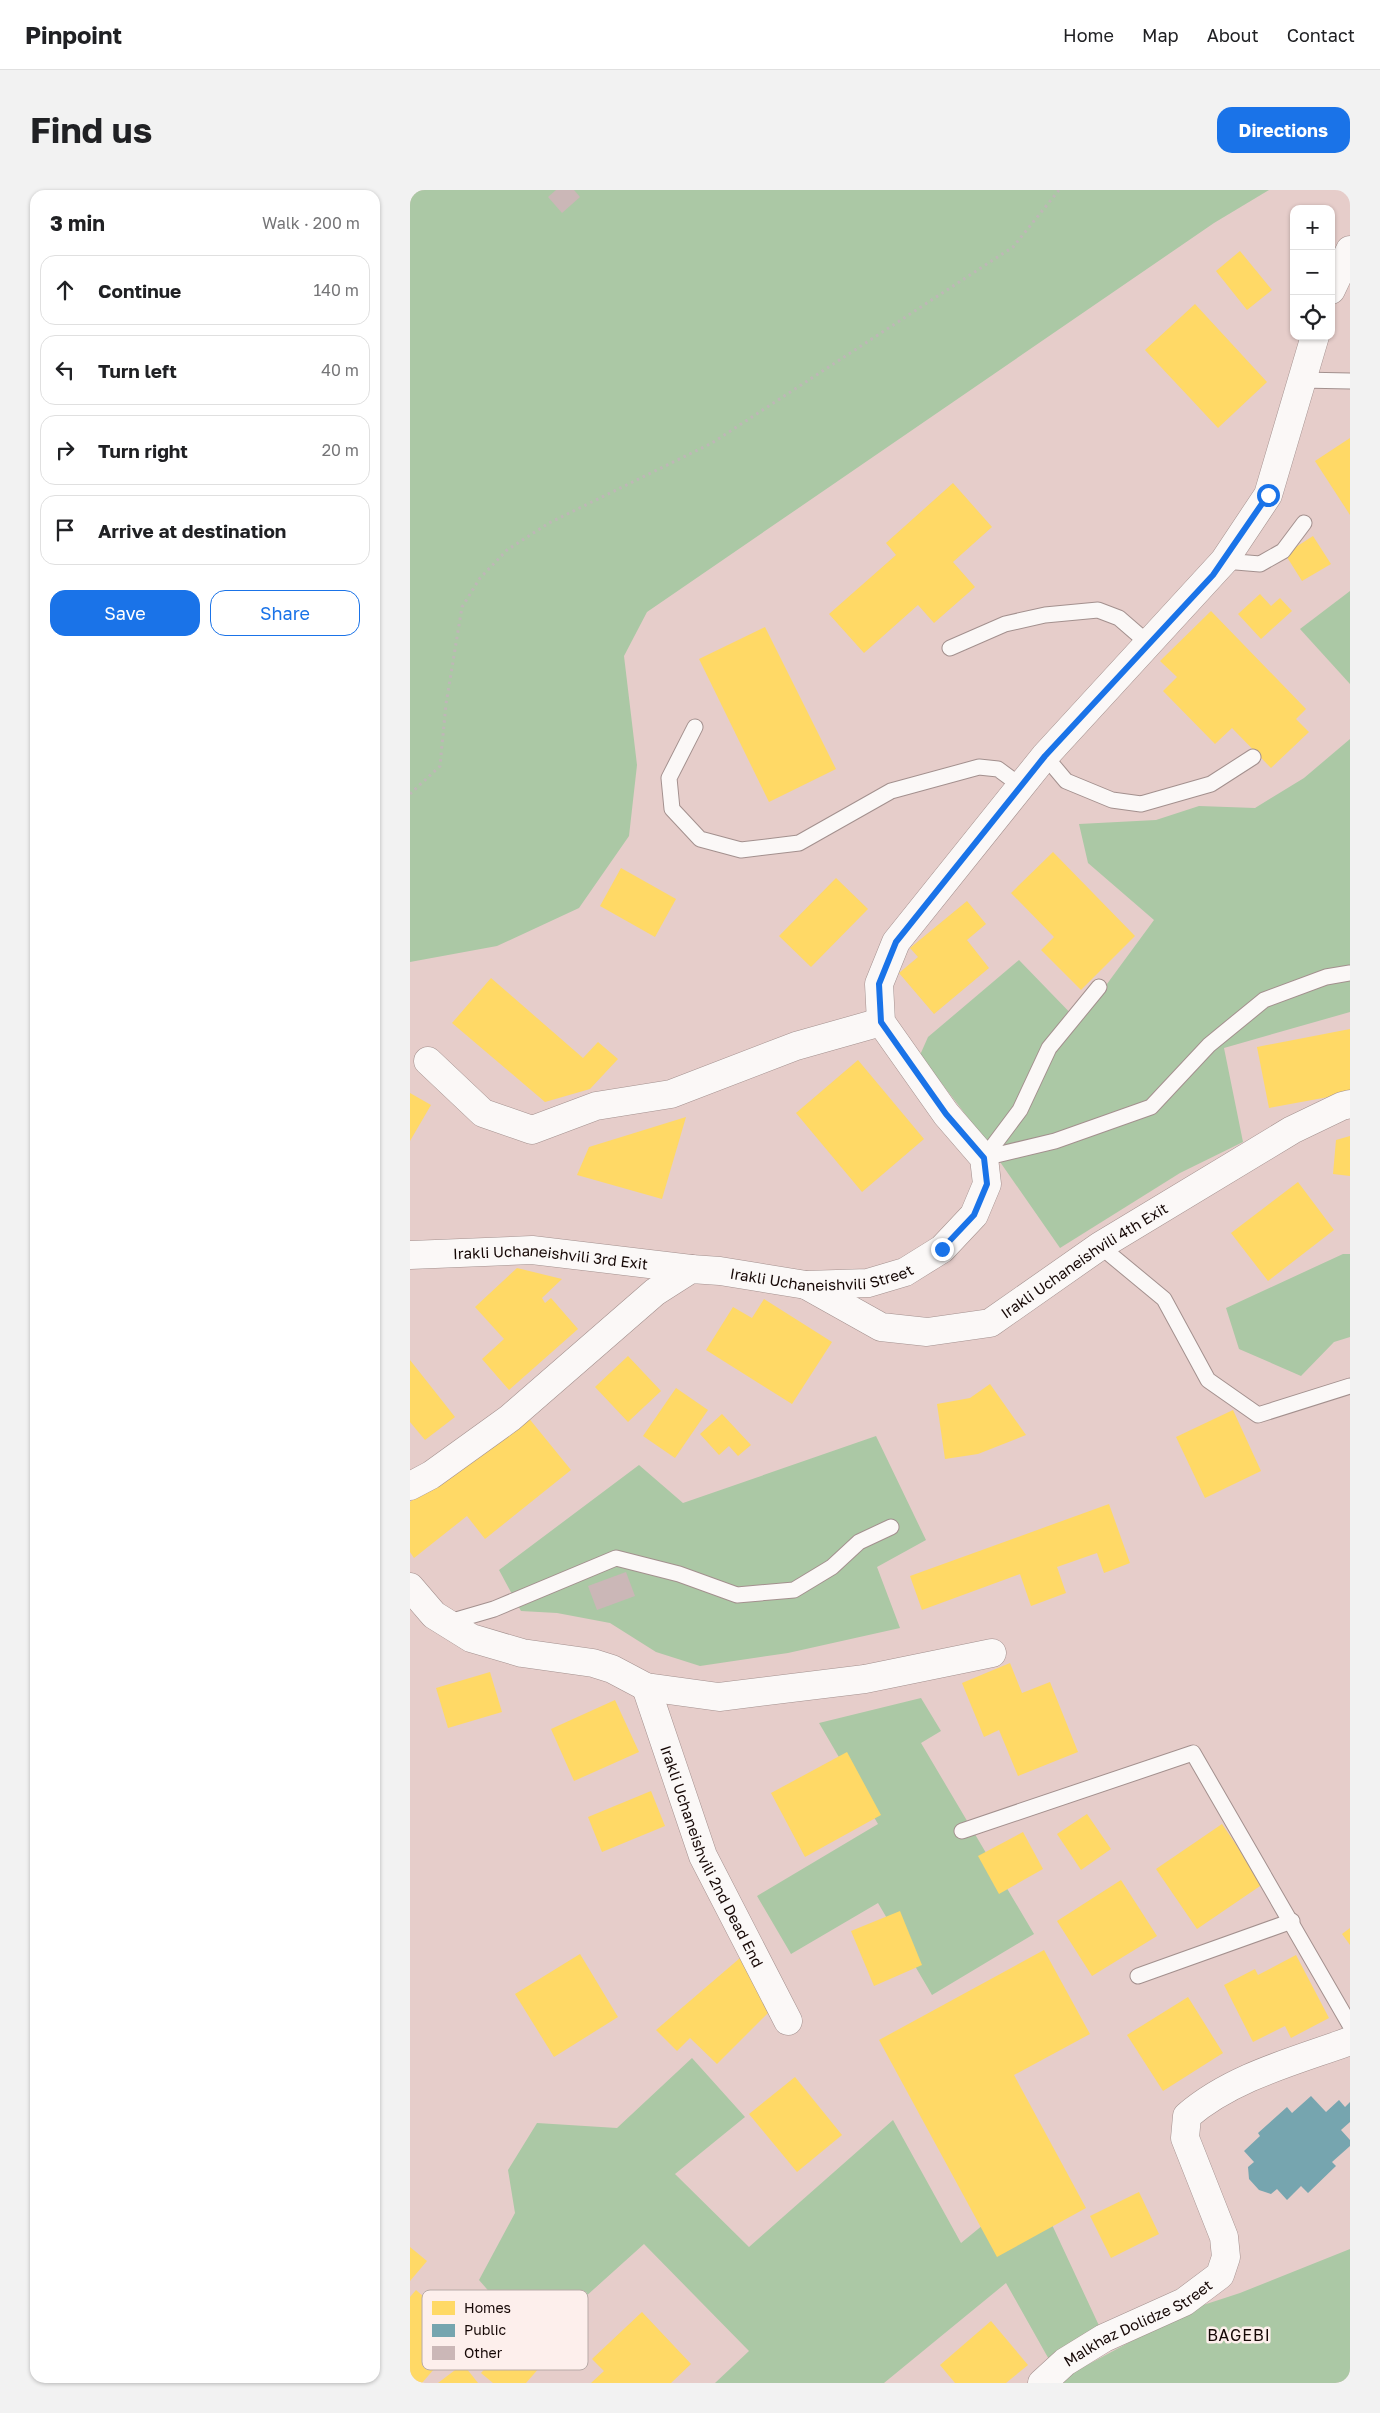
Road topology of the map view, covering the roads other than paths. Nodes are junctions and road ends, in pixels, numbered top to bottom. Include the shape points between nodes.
1 (1350, 250) edge
2 (1335, 282) edge
3 (1314, 340) edge
4 (1301, 380) junction
5 (1350, 381) edge
6 (1304, 523) dead end
7 (1224, 561) junction
8 (1149, 644) junction
9 (950, 648) dead end
10 (694, 727) dead end
11 (1045, 756) junction
12 (1253, 756) dead end
13 (1020, 786) junction
14 (1350, 973) edge
15 (1098, 986) dead end
16 (881, 1022) junction
17 (428, 1060) dead end
18 (1350, 1104) edge
19 (984, 1158) junction
20 (1100, 1246) junction
21 (410, 1255) edge
22 (691, 1269) junction
23 (806, 1285) junction
24 (1350, 1386) edge
25 (410, 1486) edge
26 (891, 1527) dead end
27 (410, 1587) edge
28 (446, 1623) junction
29 (992, 1653) dead end
30 (646, 1687) junction
31 (962, 1832) dead end
32 (1292, 1921) junction
33 (1138, 1976) dead end
34 (788, 2022) dead end
35 (1350, 2025) edge
36 (1350, 2041) edge
37 (1042, 2383) edge

1 - 2 street
3 - 4 street
4 - 5 lane
4 - 7 street via 1268,495
6 - 7 lane via 1282,551 1260,564
7 - 8 street
8 - 9 lane via 1119,618 1098,610 1045,615 1005,624
8 - 11 street
10 - 13 lane via 669,778 672,809 700,839 741,850 799,843 891,791 979,767 998,769
11 - 12 lane via 1066,781 1112,800 1141,804 1210,784
11 - 13 street
13 - 16 street via 896,942 879,984
14 - 19 lane via 1326,977 1264,1000 1209,1045 1151,1107 1055,1141
15 - 19 lane via 1049,1048 1020,1110
16 - 17 street via 796,1046 671,1094 596,1106 532,1130 483,1113
16 - 19 street via 946,1114
18 - 20 street, Irakli Uchaneishvili 4th Exit via 1292,1130
19 - 23 street, Irakli Uchaneishvili Street via 987,1184 974,1215 942,1249 905,1272 868,1283
20 - 23 street, Irakli Uchaneishvili 4th Exit via 990,1323 936,1331 881,1327
20 - 24 lane via 1164,1299 1208,1380 1258,1415
21 - 22 street, Irakli Uchaneishvili 3rd Exit via 532,1250
22 - 23 street, Irakli Uchaneishvili Street
22 - 25 street via 655,1292 510,1418 431,1475
26 - 28 lane via 859,1542 832,1567 794,1590 736,1596 679,1574 616,1558 494,1609
27 - 28 street via 434,1616
28 - 30 street via 471,1638 522,1653 594,1663
29 - 30 street via 865,1679 719,1697
30 - 34 street, Irakli Uchaneishvili 2nd Dead End via 703,1856
31 - 32 lane via 1193,1753
32 - 33 lane
32 - 35 lane
36 - 37 street, Malkhaz Dolidze Street via 1258,2075 1203,2102 1187,2116 1185,2138 1224,2236 1226,2258 1220,2275 1184,2302 1104,2338 1066,2362

